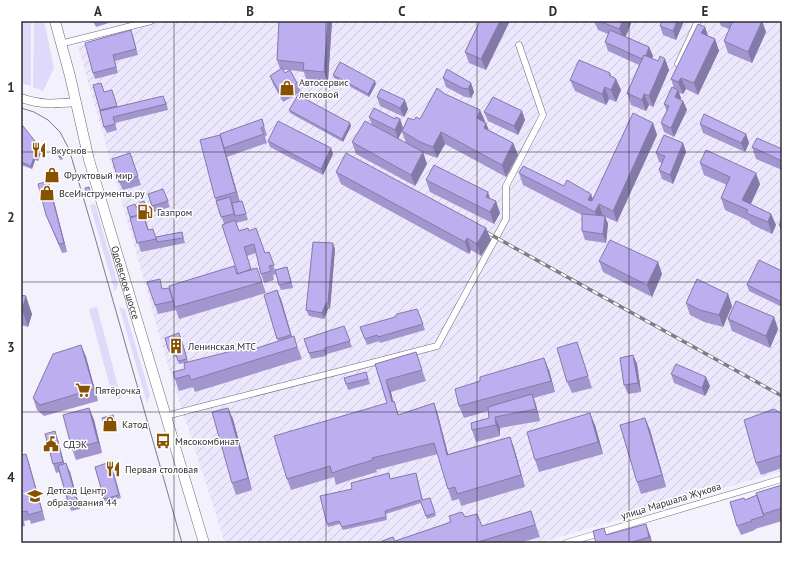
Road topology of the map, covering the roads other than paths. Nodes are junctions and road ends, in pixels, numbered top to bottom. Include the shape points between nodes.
1 (55, 21) edge
2 (151, 21) edge
3 (698, 21) edge
4 (60, 44) junction
5 (519, 45) dead end
6 (678, 64) edge
7 (21, 98) edge
8 (75, 102) junction
9 (166, 416) junction
10 (782, 479) edge
11 (204, 543) edge
12 (566, 543) edge

1 - 4 main road, Одоевское шоссе
2 - 4 street
3 - 6 street
4 - 8 main road, Одоевское шоссе
5 - 9 street via 543,115 506,186 506,219 438,346
7 - 8 street via 43,104
8 - 9 main road, Одоевское шоссе via 91,167
9 - 11 main road, Одоевское шоссе
10 - 12 street, улица Маршала Жукова

